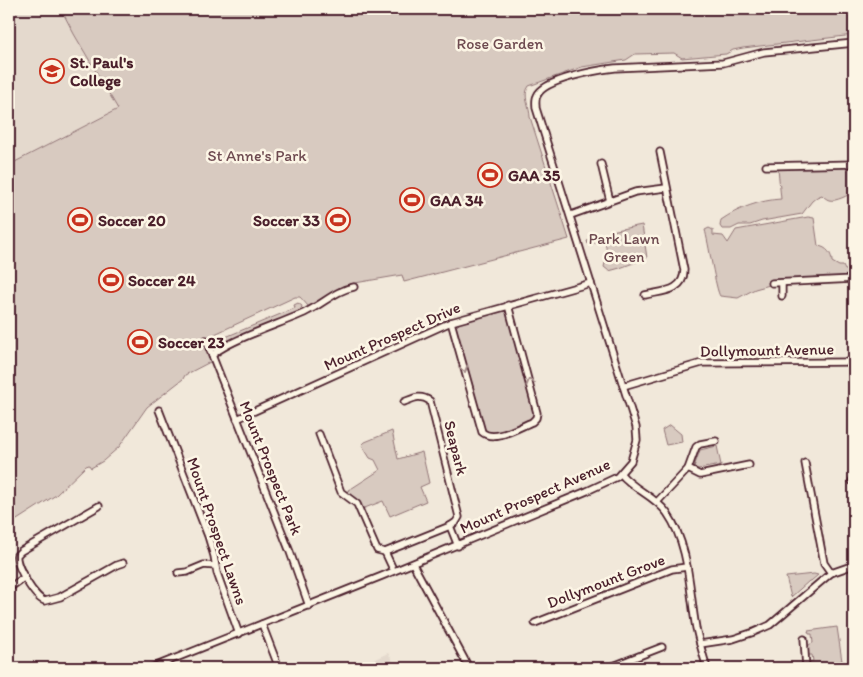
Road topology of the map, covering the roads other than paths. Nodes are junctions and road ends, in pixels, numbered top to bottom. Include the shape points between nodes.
1 (854, 43) edge
2 (660, 152) dead end
3 (601, 164) dead end
4 (854, 164) edge
5 (766, 166) dead end
6 (666, 188) junction
7 (610, 202) junction
8 (570, 215) junction
9 (854, 279) edge
10 (782, 282) junction
11 (591, 283) junction
12 (772, 283) dead end
13 (354, 287) dead end
14 (645, 294) dead end
15 (782, 296) dead end
16 (508, 305) junction
17 (451, 322) junction
18 (206, 340) dead end
19 (212, 356) junction
20 (854, 362) edge
21 (623, 386) junction
22 (404, 402) dead end
23 (158, 410) dead end
24 (237, 419) junction
25 (319, 434) dead end
26 (716, 440) dead end
27 (805, 463) dead end
28 (749, 465) dead end
29 (688, 469) junction
30 (620, 474) junction
31 (657, 502) junction
32 (99, 506) dead end
33 (450, 526) junction
34 (458, 546) junction
35 (385, 552) junction
36 (124, 563) dead end
37 (413, 564) junction
38 (854, 565) edge
39 (215, 566) junction
40 (392, 567) dead end
41 (687, 567) junction
42 (830, 573) junction
43 (178, 574) dead end
44 (25, 578) junction
45 (9, 588) edge
46 (309, 606) junction
47 (535, 623) dead end
48 (262, 624) junction
49 (238, 634) junction
50 (804, 639) dead end
51 (700, 644) junction
52 (662, 646) dead end
53 (626, 661) junction
54 (151, 668) edge
55 (280, 668) edge
56 (469, 668) edge
57 (608, 668) edge
58 (629, 668) edge
59 (707, 668) edge
60 (806, 668) edge
61 (848, 668) edge
62 (854, 668) edge

1 - 8 street, Mount Prospect Avenue via 764,52 714,64 597,70 541,89 536,108
2 - 6 street
3 - 7 street
4 - 5 street
6 - 7 street via 635,192
6 - 14 street via 684,279 675,288
7 - 8 street
8 - 11 street, Mount Prospect Avenue
9 - 10 street
10 - 12 street
10 - 15 street
11 - 16 street, Mount Prospect Drive
11 - 21 street, Mount Prospect Avenue
13 - 19 street via 341,290 303,313 228,345
16 - 17 street, Mount Prospect Drive
17 -> 16 street via 482,432 495,437 532,422 537,413
17 - 24 street, Mount Prospect Drive
18 - 19 street, Mount Prospect Park
19 - 24 street, Mount Prospect Park
20 - 21 street, Dollymount Avenue via 702,362
21 - 30 street, Mount Prospect Avenue via 638,440 630,461
22 - 33 street, Seapark via 418,396 430,401 459,517
23 - 39 street, Mount Prospect Lawns via 208,536
24 - 46 street, Mount Prospect Park
25 - 35 street via 341,492 357,504 377,550
26 - 29 street via 696,447
27 - 42 street via 824,563
28 - 29 street via 700,474
29 - 31 street
30 - 31 street
30 - 34 street, Mount Prospect Avenue
31 - 41 street via 675,526
32 - 44 street via 21,550 16,559
33 - 34 street
33 - 35 street
34 - 37 street, Mount Prospect Avenue
35 - 40 street
36 - 44 street via 48,601 38,597
37 - 46 street, Mount Prospect Avenue
37 - 56 street
38 - 42 street
39 - 43 street via 204,565
39 - 49 street, Mount Prospect Lawns
41 - 47 street, Dollymount Grove via 672,569
41 - 51 street
42 - 51 street via 770,624 732,639
44 - 45 street
46 - 48 street, Mount Prospect Avenue
48 - 49 street, Mount Prospect Avenue
48 - 55 street
49 - 54 street, Mount Prospect Avenue
50 - 60 street
51 - 59 street
52 - 53 street
53 - 57 street
53 - 58 street
61 - 62 street

